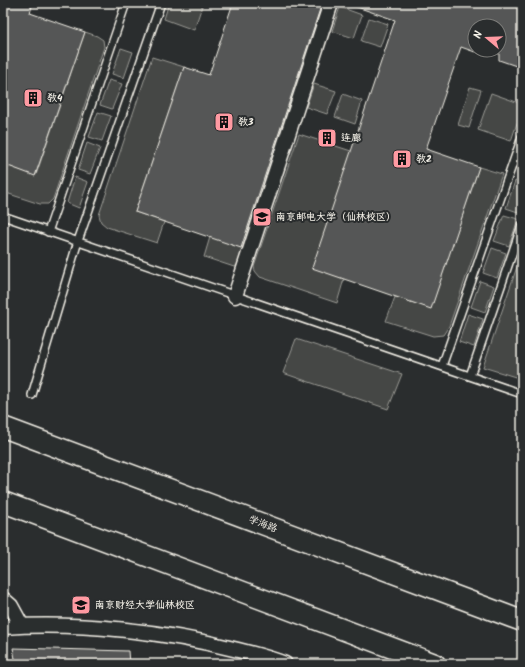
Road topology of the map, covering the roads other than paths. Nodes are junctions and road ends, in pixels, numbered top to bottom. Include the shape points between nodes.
1 (126, 3) edge
2 (161, 3) edge
3 (331, 3) edge
4 (522, 137) edge
5 (3, 216) edge
6 (522, 225) edge
7 (48, 232) junction
8 (78, 241) junction
9 (235, 296) junction
10 (442, 366) junction
11 (470, 376) junction
12 (32, 394) dead end
13 (522, 394) edge
14 (3, 428) edge
15 (3, 502) edge
16 (3, 599) edge
17 (522, 621) edge
18 (22, 626) junction
19 (3, 627) edge
20 (285, 664) edge
21 (435, 664) edge

1 - 7 lane
2 - 8 lane
3 - 9 street
4 - 10 lane
5 - 7 lane
6 - 11 lane
7 - 8 lane
8 - 9 lane
8 - 12 lane
9 - 10 lane
10 - 11 lane
11 - 13 lane
14 - 17 main road, 学海路
15 - 21 main road
16 - 18 street via 11,606
18 - 19 street
18 - 20 street via 97,628 158,634 207,642

